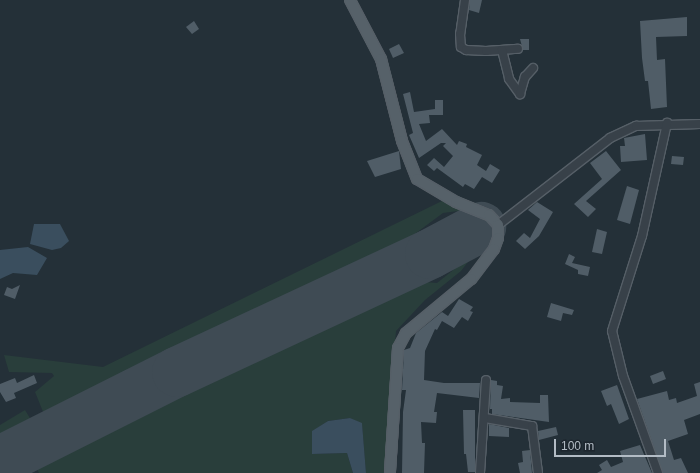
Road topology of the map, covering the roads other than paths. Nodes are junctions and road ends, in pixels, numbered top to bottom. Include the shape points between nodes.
1 (350, 0) edge
2 (465, 0) edge
3 (518, 49) dead end
4 (502, 50) junction
5 (533, 68) dead end
6 (667, 124) junction
7 (700, 124) edge
8 (498, 225) junction
9 (486, 380) dead end
10 (485, 418) junction
11 (390, 473) edge
12 (480, 473) edge
13 (538, 473) edge
14 (658, 473) edge

1 - 8 main road via 381,59 402,141 417,179 456,202 488,215
2 - 4 street via 460,34 461,47 466,50
3 - 4 street
4 - 5 street via 508,79 520,94 525,77
6 - 7 street
6 - 8 street via 636,126 610,138
6 - 14 street via 642,236 612,332 623,376
8 - 11 main road via 498,238 494,249 471,279 406,333 398,348
9 - 10 street
10 - 12 street
10 - 13 street via 532,426

